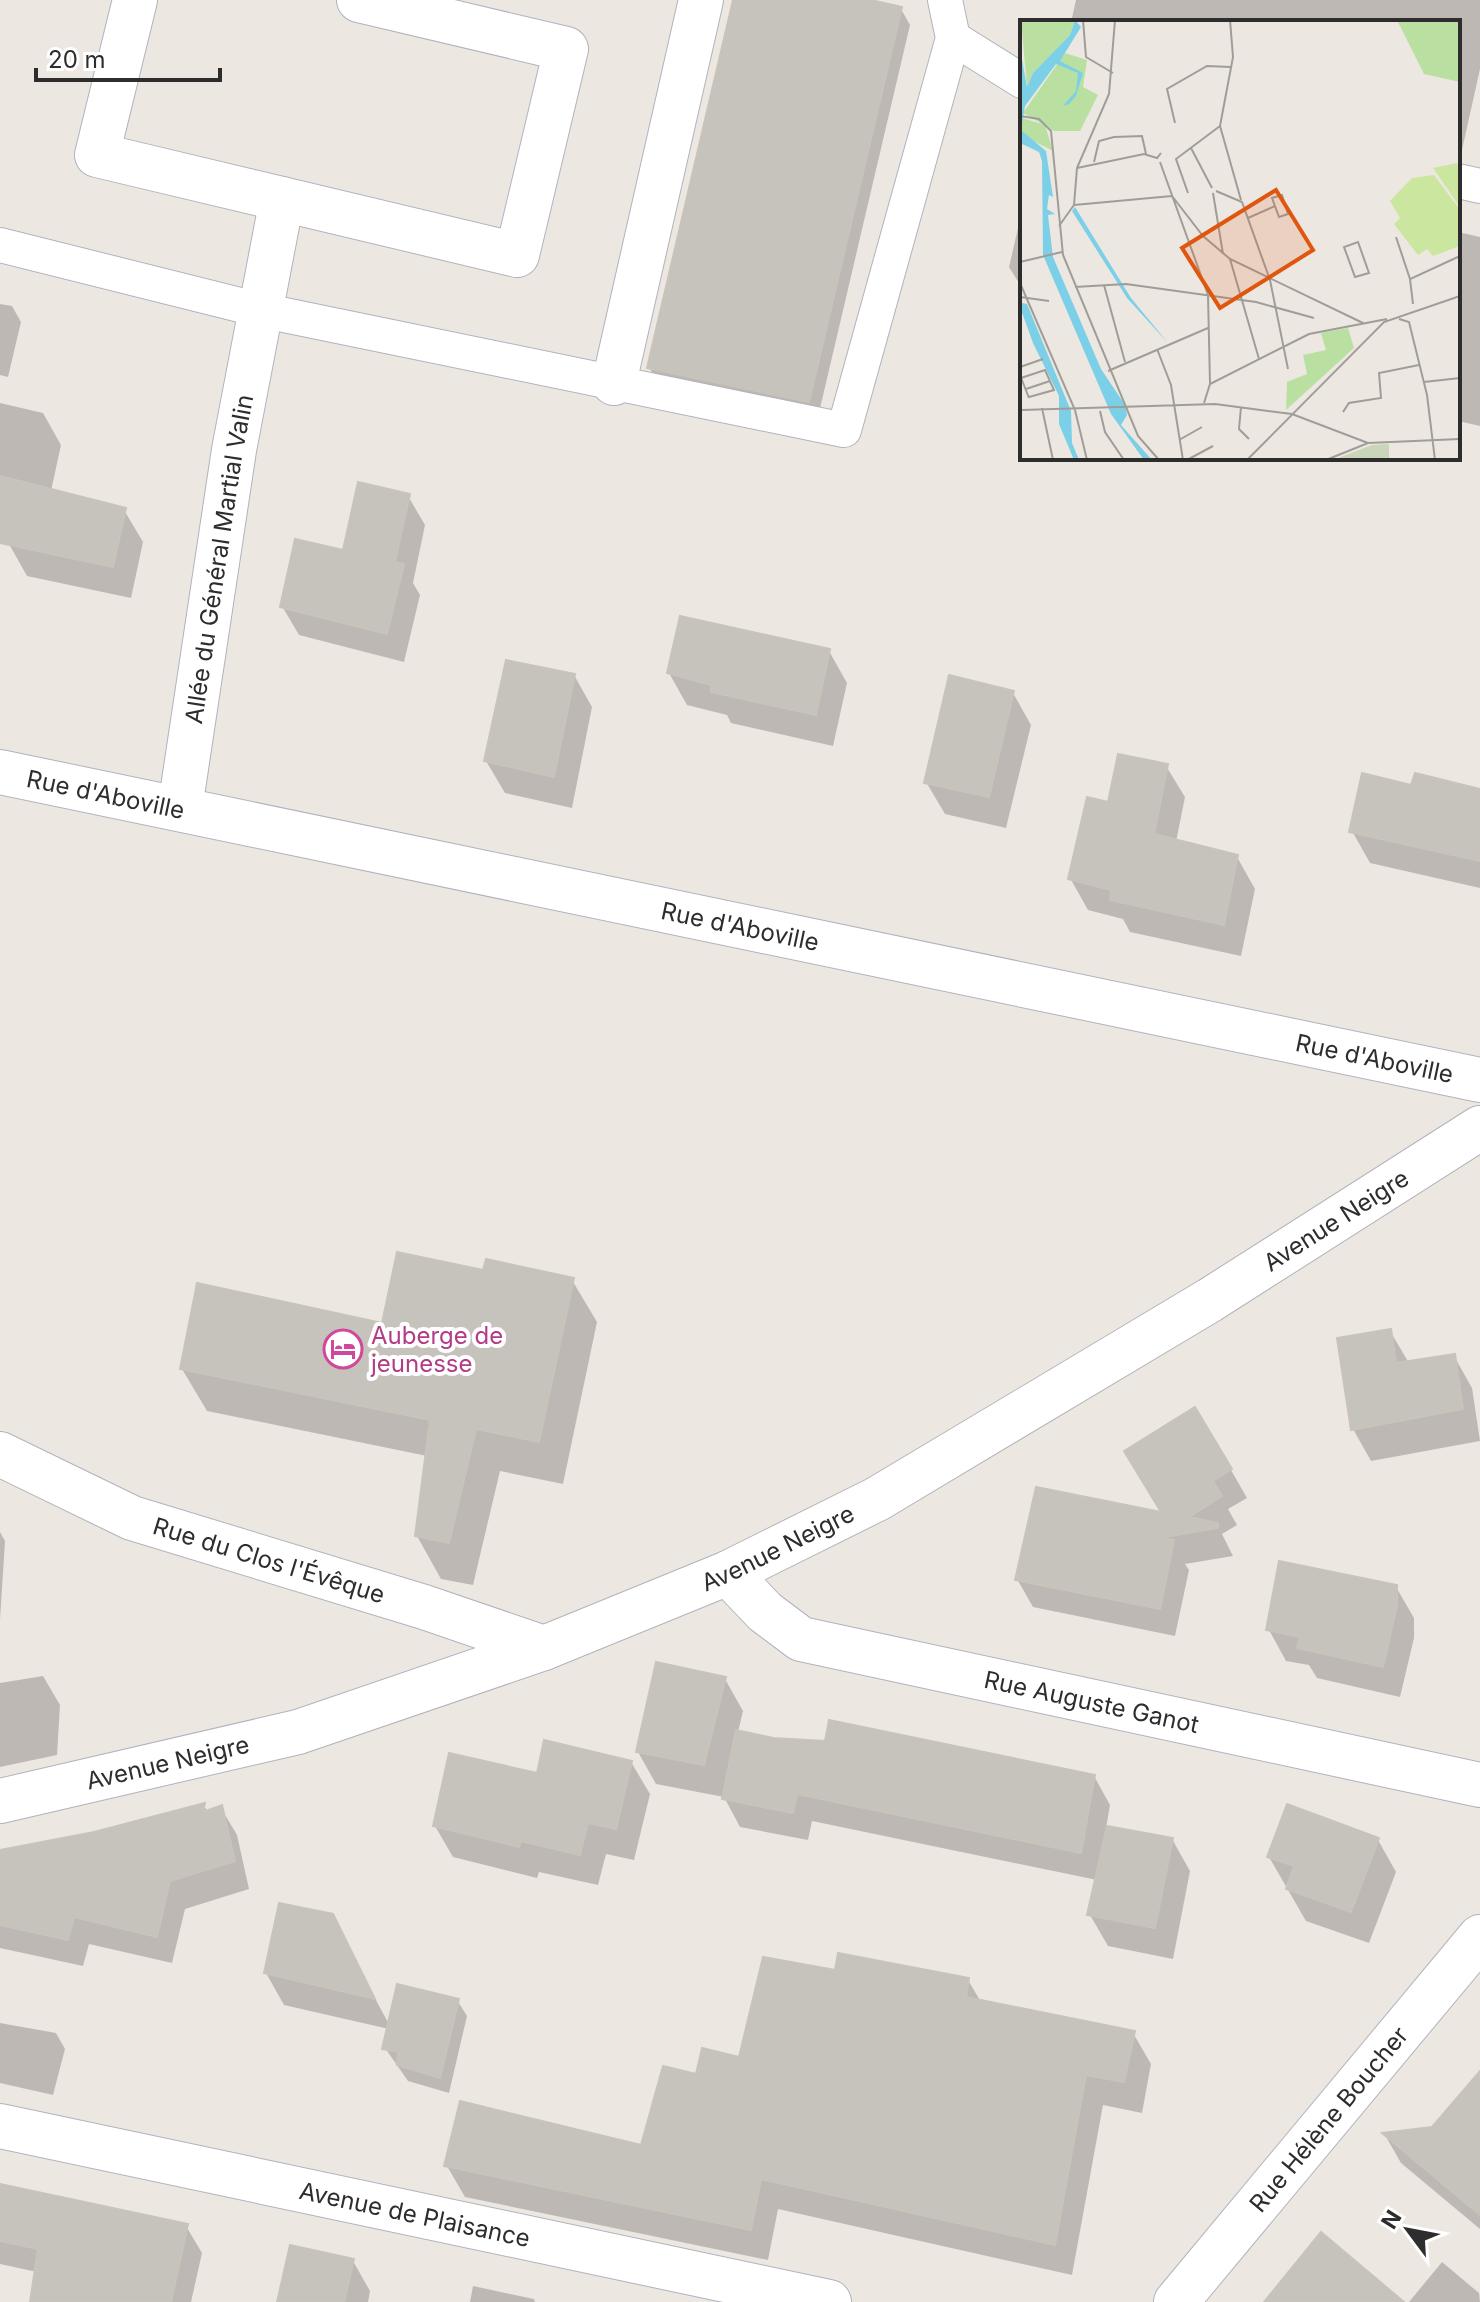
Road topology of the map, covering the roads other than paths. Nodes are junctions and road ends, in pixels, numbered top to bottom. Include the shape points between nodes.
1 (135, 0) edge
2 (359, 0) edge
3 (701, 0) edge
4 (945, 0) edge
5 (953, 38) junction
6 (1020, 80) edge
7 (1460, 181) edge
8 (1480, 186) edge
9 (282, 199) junction
10 (0, 245) edge
11 (260, 310) junction
12 (614, 383) junction
13 (0, 772) edge
14 (180, 808) junction
15 (1480, 1080) edge
16 (1480, 1128) edge
17 (0, 1454) edge
18 (728, 1573) junction
19 (544, 1648) junction
20 (1480, 1785) edge
21 (0, 1801) edge
22 (1480, 1937) edge
23 (0, 2126) edge
24 (829, 2302) edge
25 (1176, 2302) edge

1 - 9 street via 97,155
2 - 9 street via 566,49 517,255
3 - 12 street
4 - 5 lane
5 - 6 lane
5 - 12 lane via 844,430
7 - 8 lane
9 - 11 street, Allée du Général Martial Valin
10 - 11 lane
11 - 12 lane
11 - 14 street, Allée du Général Martial Valin
13 - 14 street, Rue d'Aboville
14 - 15 street, Rue d'Aboville
16 - 18 street, Avenue Neigre via 1210,1300 877,1499
17 - 19 street, Rue du Clos l'Évêque via 132,1518
18 - 19 street, Avenue Neigre
18 - 20 street, Rue Auguste Ganot via 765,1612 801,1639
19 - 21 street, Avenue Neigre via 298,1732
22 - 25 street, Rue Hélène Boucher
23 - 24 street, Avenue de Plaisance

